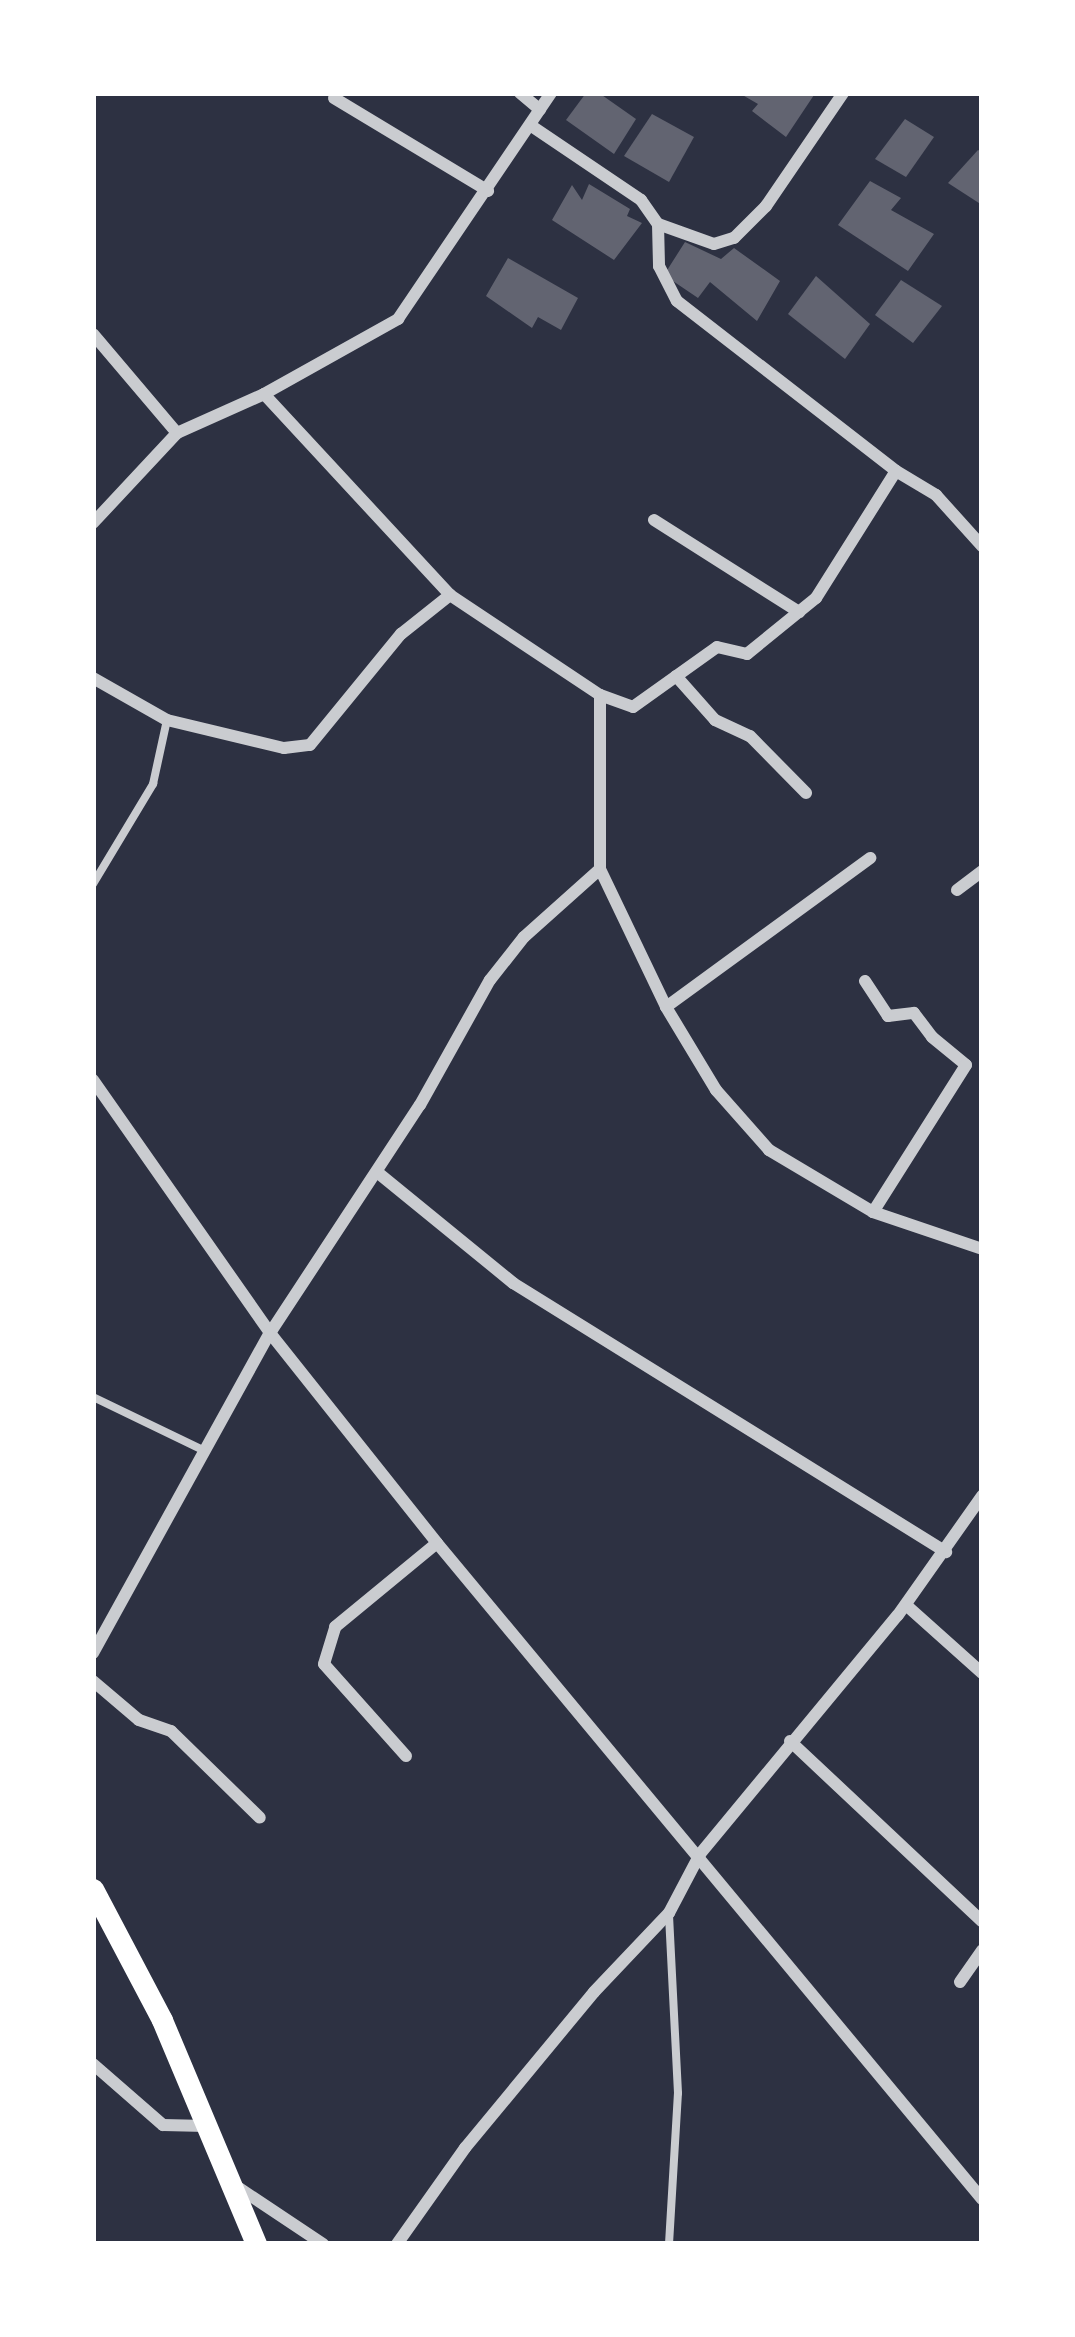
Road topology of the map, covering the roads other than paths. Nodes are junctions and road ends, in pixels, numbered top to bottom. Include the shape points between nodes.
1 (520, 93) edge
2 (550, 93) edge
3 (843, 93) edge
4 (334, 98) dead end
5 (540, 110) junction
6 (530, 124) junction
7 (488, 191) junction
8 (658, 224) junction
9 (93, 334) edge
10 (264, 394) junction
11 (177, 434) junction
12 (896, 471) junction
13 (654, 520) dead end
14 (93, 523) edge
15 (982, 546) edge
16 (449, 595) junction
17 (800, 612) junction
18 (676, 676) junction
19 (93, 678) edge
20 (600, 695) junction
21 (166, 720) junction
22 (806, 794) dead end
23 (870, 858) dead end
24 (600, 869) junction
25 (982, 871) edge
26 (93, 884) edge
27 (957, 890) dead end
28 (865, 981) dead end
29 (665, 1007) junction
30 (93, 1080) edge
31 (377, 1172) junction
32 (873, 1211) junction
33 (982, 1249) edge
34 (270, 1333) junction
35 (93, 1397) edge
36 (205, 1451) junction
37 (982, 1496) edge
38 (437, 1543) junction
39 (946, 1552) junction
40 (906, 1605) junction
41 (93, 1653) edge
42 (982, 1672) edge
43 (93, 1682) edge
44 (790, 1741) junction
45 (406, 1756) dead end
46 (260, 1818) dead end
47 (700, 1854) junction
48 (93, 1889) edge
49 (669, 1913) junction
50 (982, 1921) edge
51 (982, 1951) edge
52 (960, 1982) dead end
53 (93, 2064) edge
54 (206, 2126) junction
55 (236, 2186) junction
56 (982, 2199) edge
57 (256, 2244) edge
58 (323, 2244) edge
59 (397, 2244) edge
60 (669, 2244) edge

1 - 5 street
2 - 5 street
3 - 8 street via 766,206 734,238 714,244
4 - 7 street
5 - 6 street
6 - 7 street
6 - 8 street via 640,200
7 - 10 street via 398,320
8 - 12 street via 659,266 677,302
9 - 11 street
10 - 11 street
10 - 16 street
11 - 14 street
12 - 15 street via 936,494
12 - 17 street via 844,560
13 - 17 street
16 - 20 street
16 - 21 street via 401,634 310,745 284,748
17 - 18 street via 747,654 717,647
18 - 20 street via 633,706
18 - 22 street via 715,720 750,736
19 - 21 street
20 - 24 street
21 - 26 lane via 153,784
23 - 29 street
24 - 29 street
24 - 31 street via 524,937 490,980
25 - 27 street
28 - 32 street via 888,1016 914,1013 966,1065
29 - 32 street via 716,1090 769,1150
30 - 34 street
31 - 34 street
31 - 39 street via 513,1283
32 - 33 street
34 - 36 street
34 - 38 street
35 - 36 lane
36 - 41 street
37 - 39 street
38 - 45 street via 335,1627 324,1664
38 - 47 street
39 - 40 street
40 - 42 street
40 - 44 street
43 - 46 street via 139,1720 171,1731
44 - 47 street
44 - 50 street
47 - 49 street
47 - 56 street
48 - 54 main road
49 - 59 street via 465,2148
49 - 60 lane via 678,2093
51 - 52 street
53 - 54 street via 163,2125
54 - 55 main road
55 - 57 main road
55 - 58 street

